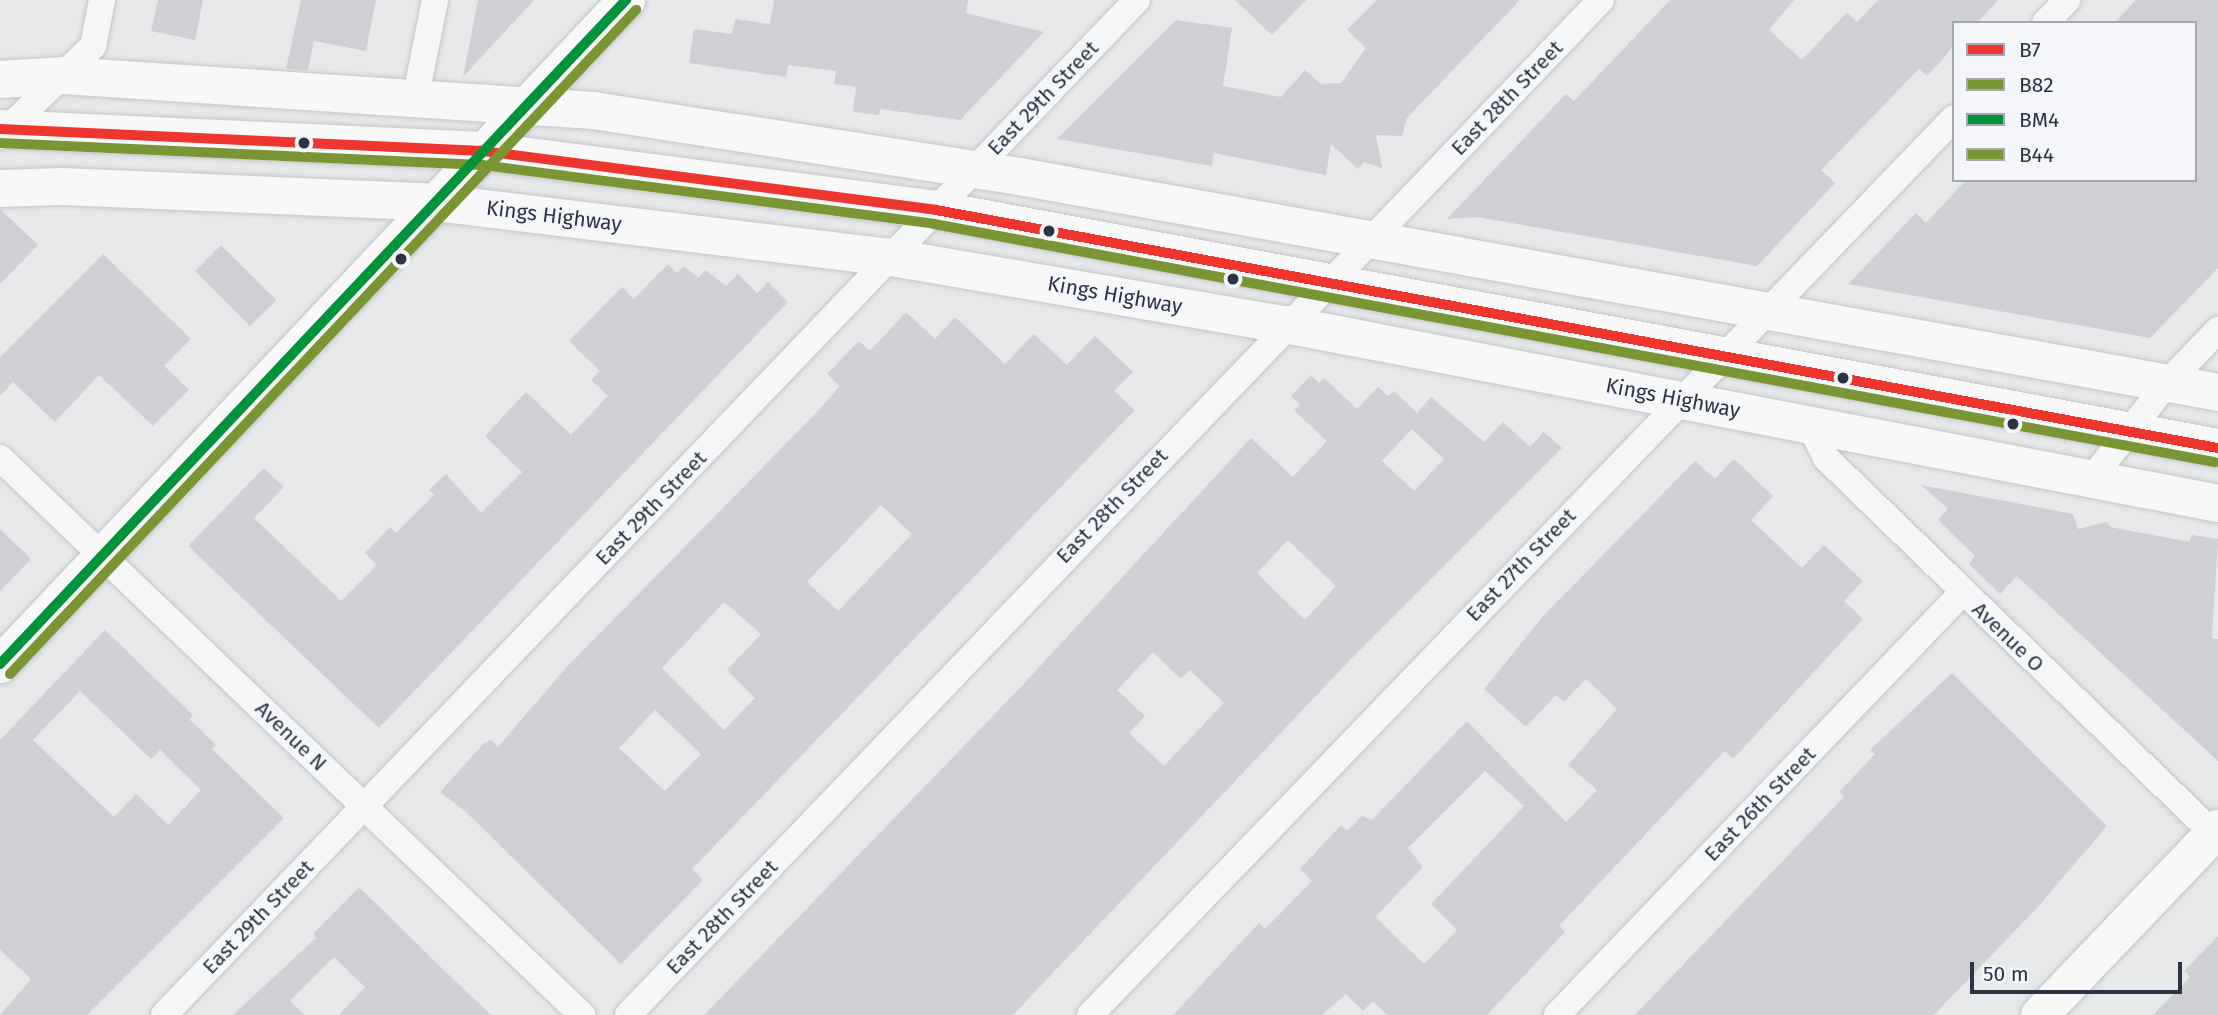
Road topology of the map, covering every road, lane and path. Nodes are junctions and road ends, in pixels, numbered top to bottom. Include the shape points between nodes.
1 (102, 0) edge
2 (435, 0) edge
3 (626, 0) edge
4 (1137, 0) edge
5 (1601, 0) edge
6 (2067, 0) edge
7 (2047, 21) edge
8 (63, 75) junction
9 (0, 79) edge
10 (416, 95) junction
11 (531, 103) junction
12 (1952, 120) edge
13 (2, 131) edge
14 (483, 151) junction
15 (976, 168) junction
16 (0, 188) edge
17 (435, 202) junction
18 (936, 210) junction
19 (1373, 239) junction
20 (891, 257) junction
21 (1328, 282) junction
22 (1770, 310) junction
23 (1285, 324) junction
24 (2218, 330) edge
25 (1723, 359) junction
26 (2168, 382) junction
27 (2218, 392) edge
28 (1680, 399) junction
29 (1810, 426) junction
30 (2129, 432) junction
31 (2218, 448) edge
32 (0, 457) edge
33 (2092, 478) junction
34 (2218, 503) edge
35 (103, 556) junction
36 (1962, 593) junction
37 (0, 664) edge
38 (364, 807) junction
39 (2216, 833) edge
40 (164, 1015) edge
41 (582, 1015) edge
42 (628, 1015) edge
43 (1090, 1015) edge
44 (1557, 1015) edge
45 (2039, 1015) edge

1 - 8 street via 93,46
2 - 10 street
3 - 11 street
4 - 15 street, East 29th Street
5 - 19 street, East 28th Street
6 - 7 street
8 - 9 street
8 - 10 street
8 - 13 street
10 - 11 street
11 - 14 street
11 - 15 street
12 - 22 street, East 27th Street
13 - 14 main road
14 - 17 street
14 - 18 main road
15 - 18 street, East 29th Street
15 - 19 street
16 - 17 street, Kings Highway via 61,186
17 - 20 street, Kings Highway
17 - 35 street
18 - 20 street, East 29th Street
18 - 21 main road
19 - 21 street, East 28th Street
19 - 22 street
20 - 23 street, Kings Highway
20 - 38 street, East 29th Street
21 - 23 street, East 28th Street
21 - 25 main road
22 - 25 street, East 27th Street
22 - 26 street
23 - 28 street, Kings Highway
23 - 42 street, East 28th Street
24 - 26 street
25 - 28 street, East 27th Street
25 - 30 main road
26 - 27 street
26 - 30 street
28 - 29 street, Kings Highway
28 - 43 street, East 27th Street
29 - 33 street, Kings Highway
29 - 36 street, Avenue O via 1826,458
30 - 31 main road
30 - 33 street
32 - 35 street, Avenue N
33 - 34 street, Kings Highway
35 - 37 street
35 - 38 street, Avenue N
36 - 39 street, Avenue O
36 - 44 street, East 26th Street
38 - 40 street, East 29th Street
38 - 41 street, Avenue N
39 - 45 street

